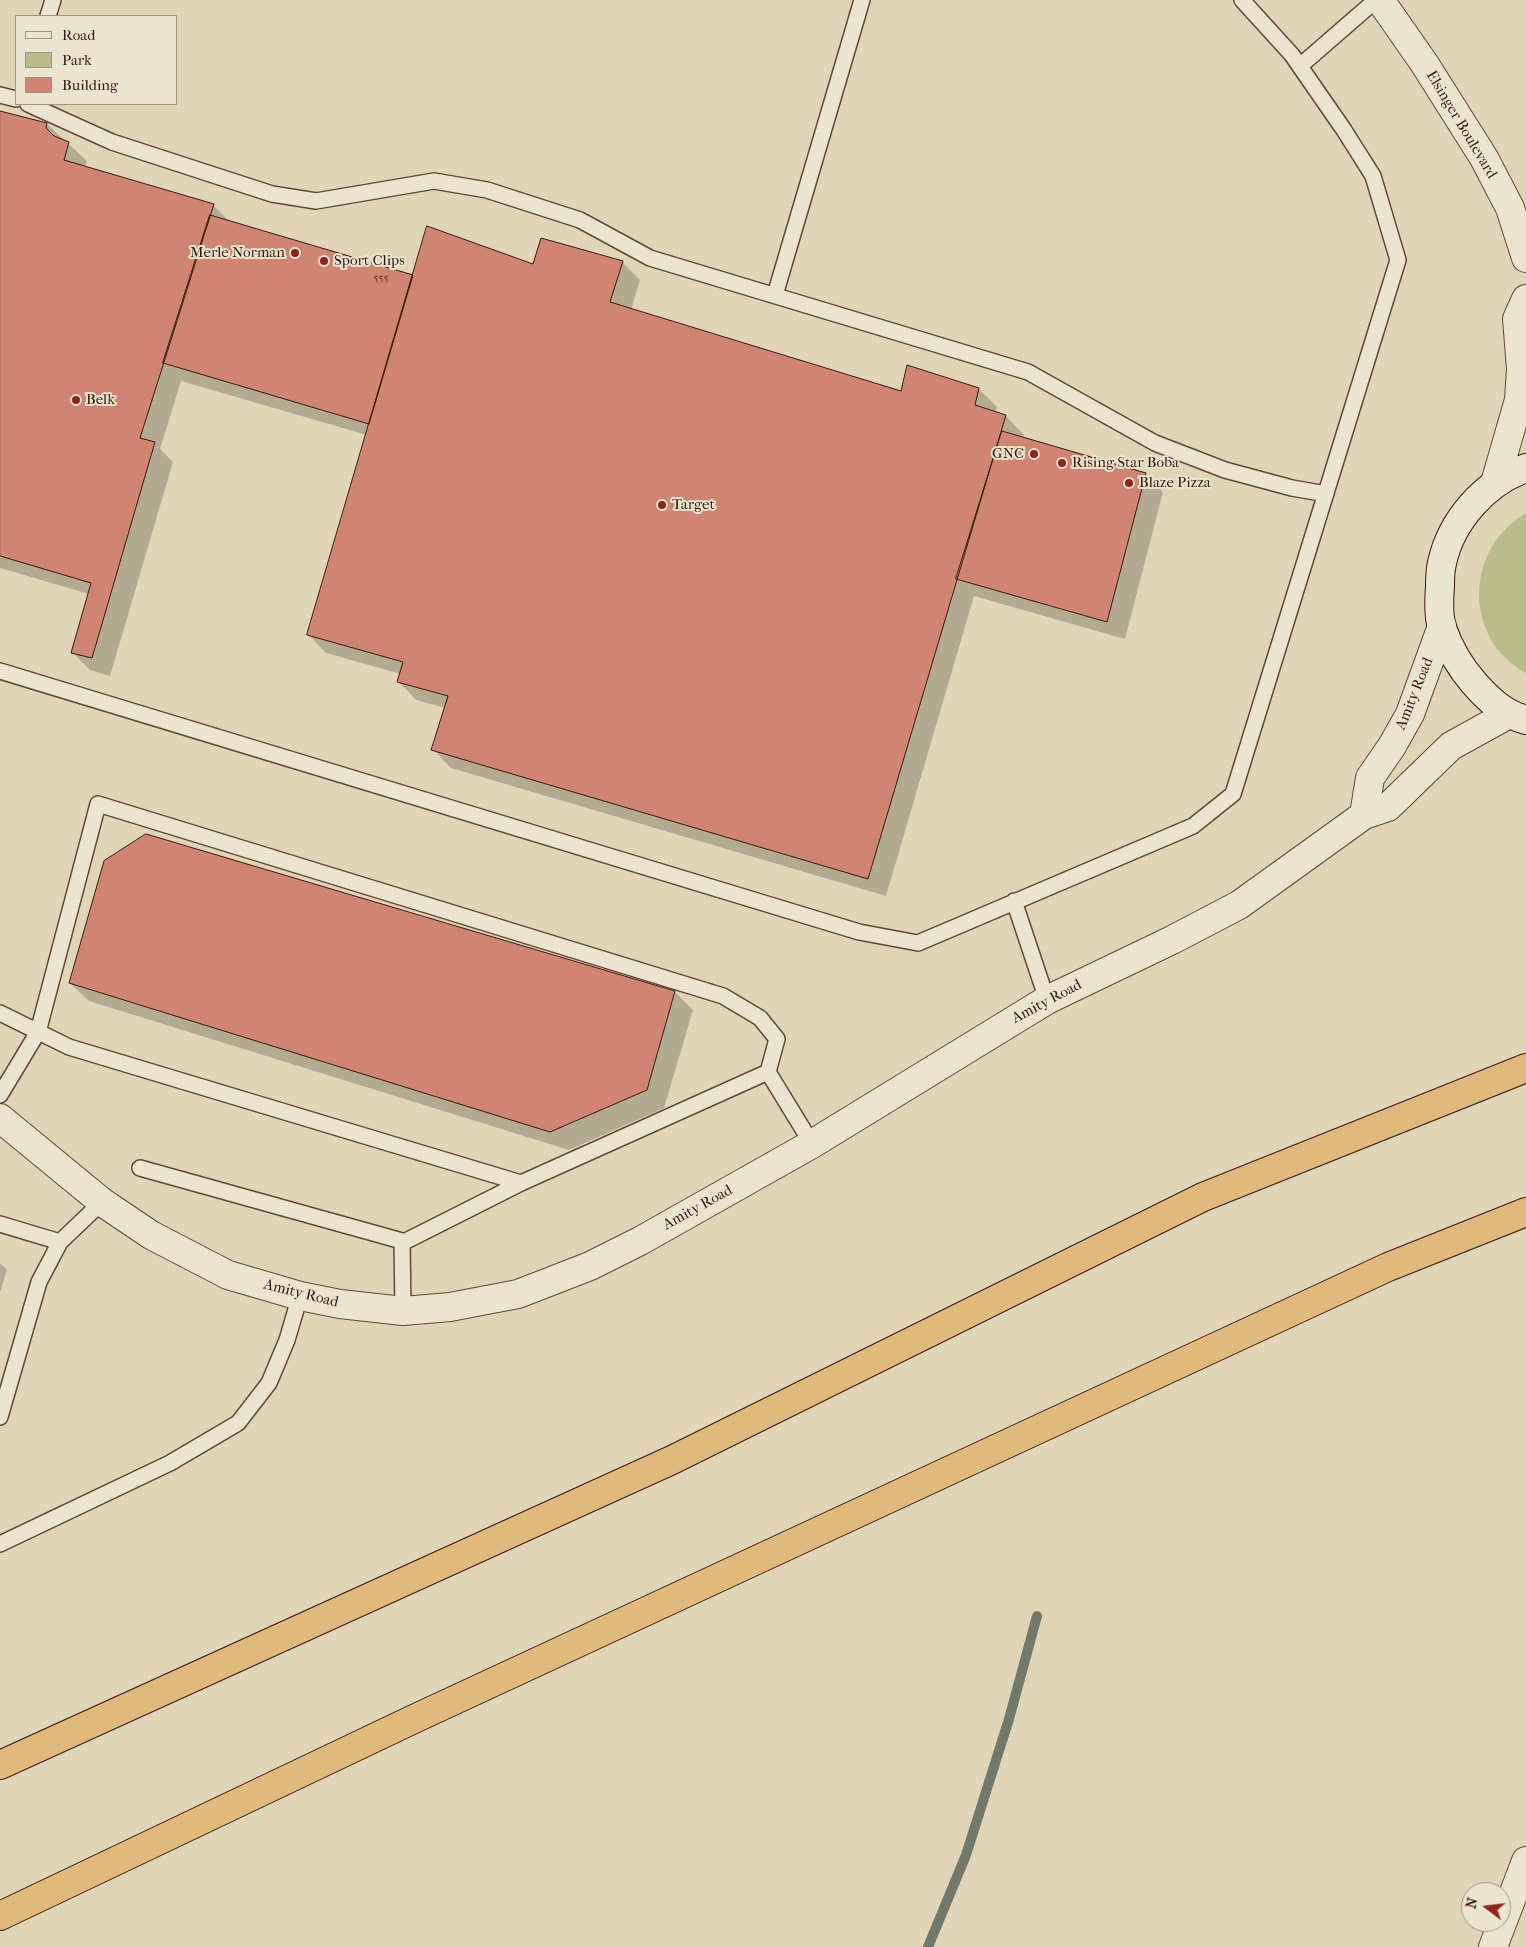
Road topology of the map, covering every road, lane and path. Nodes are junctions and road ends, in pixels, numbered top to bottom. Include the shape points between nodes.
1 (53, 0) edge
2 (862, 0) edge
3 (1242, 0) edge
4 (1378, 0) edge
5 (48, 15) edge
6 (1300, 66) junction
7 (0, 95) edge
8 (15, 99) edge
9 (30, 105) edge
10 (1526, 258) edge
11 (775, 295) junction
12 (1526, 299) edge
13 (1526, 468) edge
14 (1494, 483) junction
15 (1326, 494) junction
16 (1442, 626) junction
17 (0, 671) edge
18 (1521, 719) edge
19 (1364, 815) junction
20 (1014, 901) junction
21 (1047, 1000) junction
22 (0, 1013) edge
23 (38, 1032) junction
24 (1526, 1068) edge
25 (768, 1072) junction
26 (0, 1095) edge
27 (0, 1118) edge
28 (812, 1144) junction
29 (140, 1168) dead end
30 (521, 1183) junction
31 (102, 1202) junction
32 (1526, 1212) edge
33 (0, 1224) edge
34 (60, 1242) junction
35 (402, 1243) junction
36 (300, 1296) junction
37 (403, 1311) junction
38 (0, 1417) edge
39 (0, 1544) edge
40 (0, 1765) edge
41 (1526, 1861) edge
42 (0, 1916) edge
43 (1493, 1947) edge

1 - 5 lane
2 - 11 lane
3 - 6 lane
4 - 6 lane
4 - 10 street, Elsinger Boulevard via 1424,63 1484,158 1510,208
6 - 15 lane via 1373,176 1398,260
7 - 8 lane
9 - 11 lane via 112,142 272,194 316,201 434,181 488,190 580,220 650,258
11 - 15 lane via 1028,372 1155,443 1225,470
12 - 14 street via 1518,319 1519,400
13 - 14 street
14 - 16 street via 1474,502 1454,530 1442,563 1439,598
15 - 20 lane via 1232,794 1193,826
16 - 18 street via 1453,654 1465,672 1493,704
16 - 19 street, Amity Road via 1410,714 1370,778
17 - 20 lane via 858,932 918,943
18 - 19 street, Amity Road via 1450,746 1388,807
19 - 21 street, Amity Road via 1239,905
20 - 21 lane
21 - 28 street, Amity Road
22 - 23 lane
23 - 25 lane via 98,804 723,996 760,1018 777,1039
23 - 26 lane
23 - 30 lane via 69,1047
24 - 40 highway via 1203,1197 672,1460
25 - 28 lane
25 - 30 lane
27 - 31 street, Amity Road
28 - 37 street, Amity Road via 590,1266 518,1294 450,1307
29 - 35 lane
30 - 35 lane
31 - 34 lane
31 - 36 street, Amity Road via 151,1234 228,1275
32 - 42 highway via 1388,1267 416,1718
33 - 34 lane
34 - 38 lane via 40,1282
35 - 37 lane
36 - 37 street, Amity Road
36 - 39 lane via 287,1340 269,1383 238,1423 170,1463
41 - 43 street

